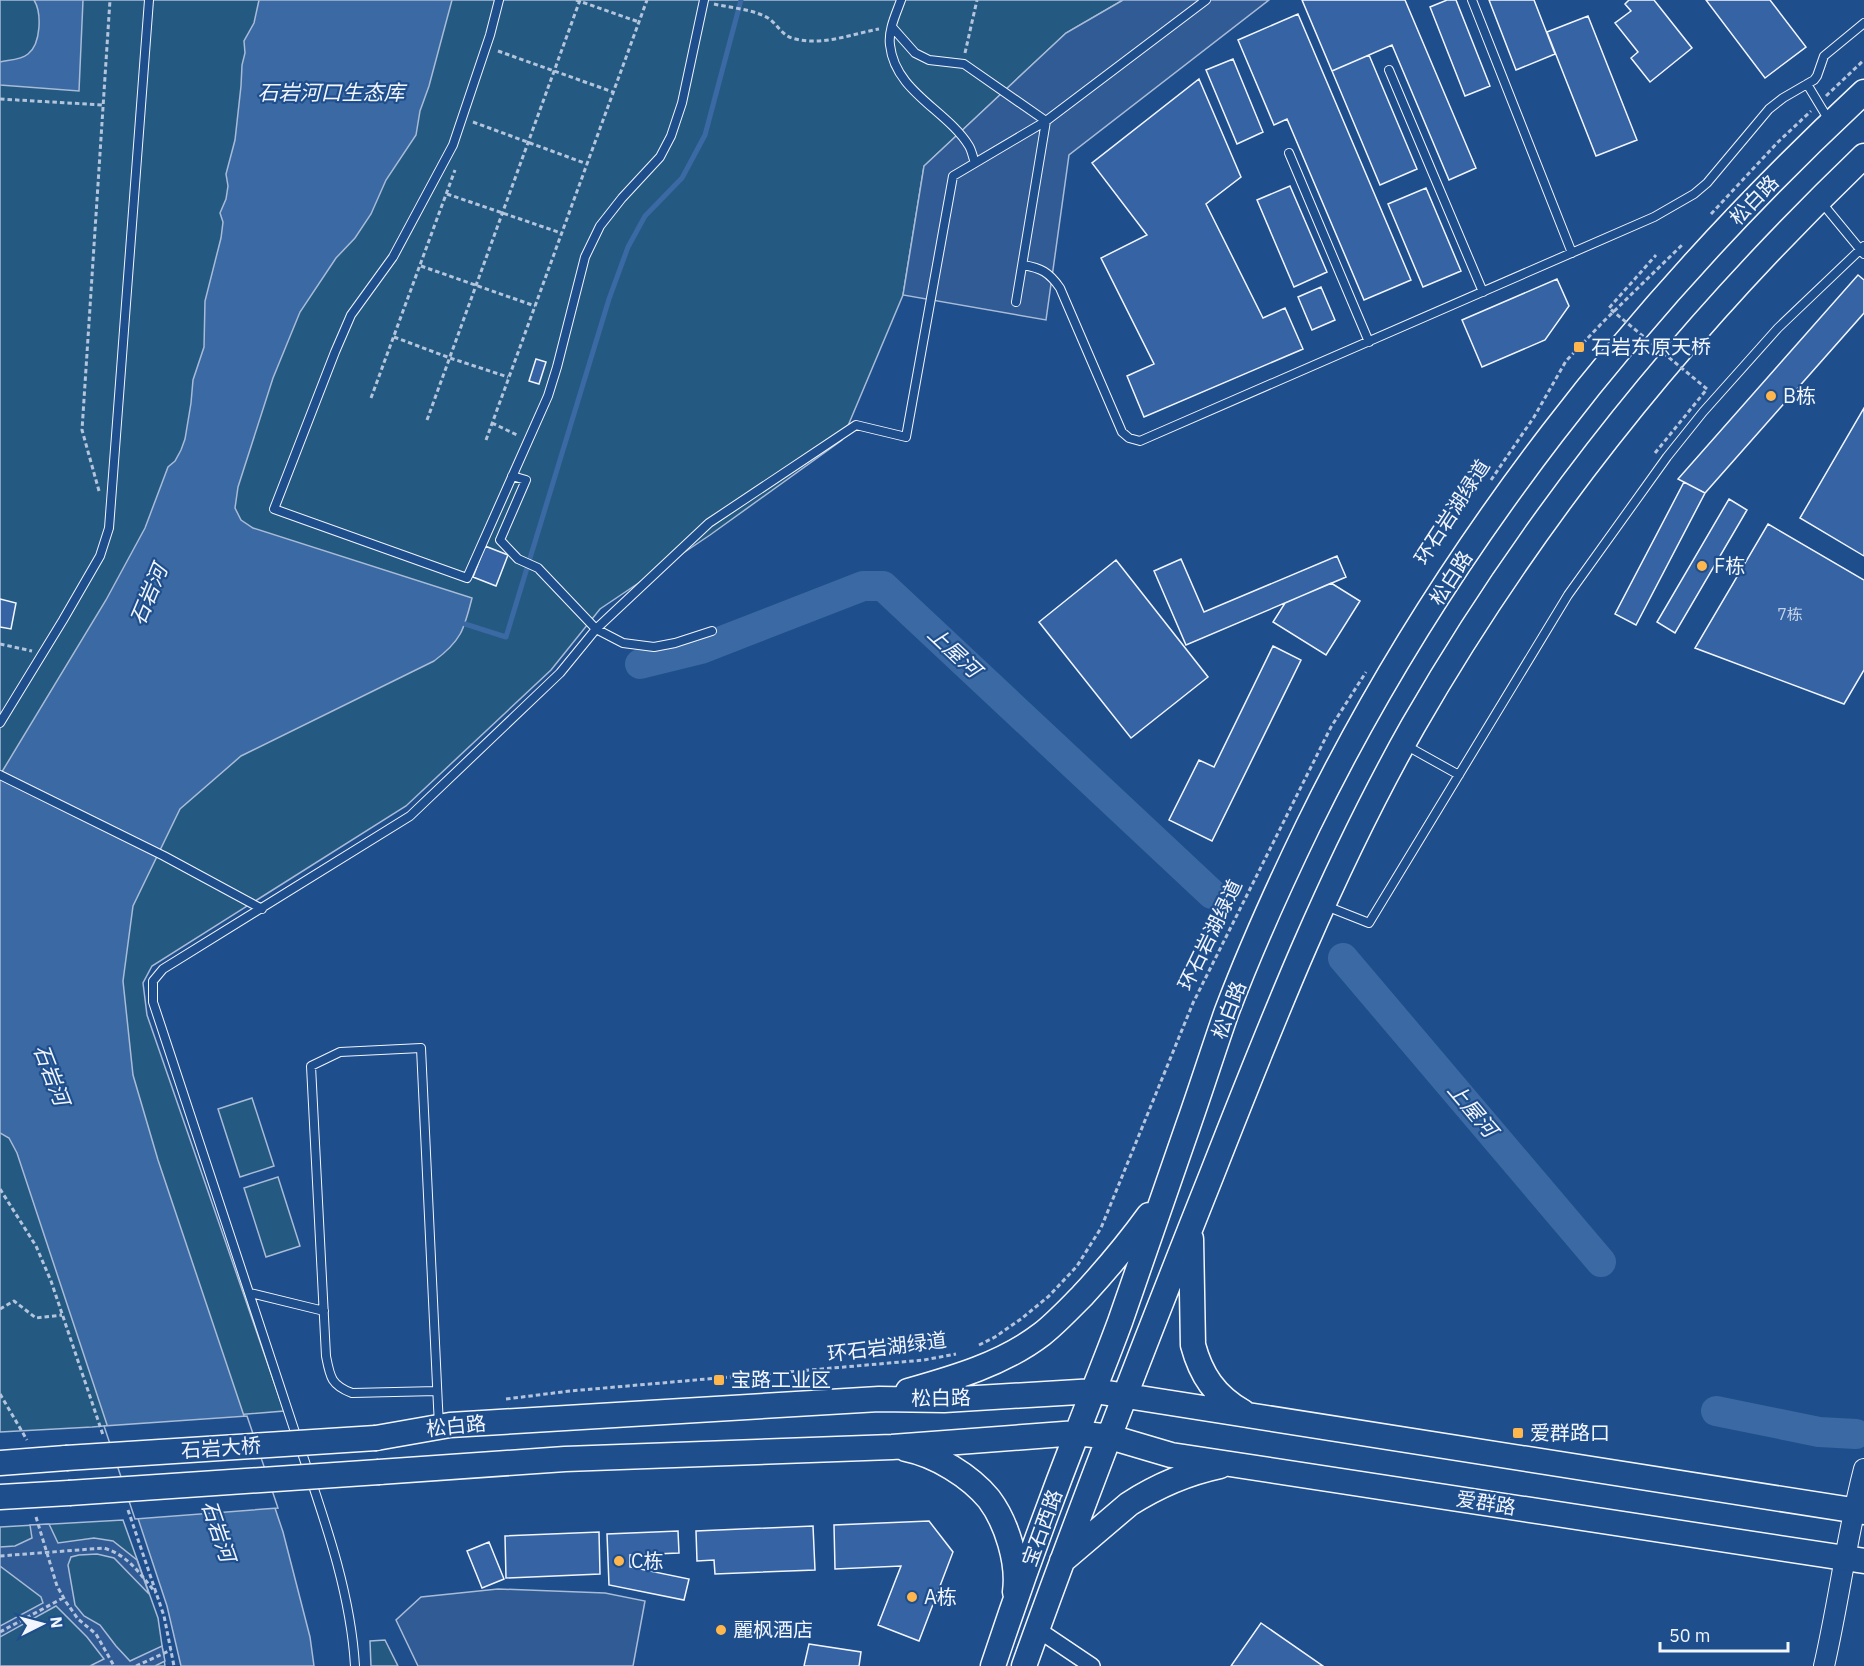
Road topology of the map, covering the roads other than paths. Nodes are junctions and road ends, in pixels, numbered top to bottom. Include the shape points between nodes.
1 (149, 0) edge
2 (499, 0) edge
3 (901, 0) edge
4 (1206, 0) edge
5 (1473, 0) edge
6 (704, 1) edge
7 (1864, 23) edge
8 (892, 27) junction
9 (1389, 70) dead end
10 (1807, 84) junction
11 (1864, 92) edge
12 (1046, 121) junction
13 (1831, 123) junction
14 (1289, 153) dead end
15 (1864, 156) edge
16 (975, 163) junction
17 (1819, 199) junction
18 (1863, 250) edge
19 (1572, 253) junction
20 (1023, 265) junction
21 (1483, 292) junction
22 (1016, 302) dead end
23 (1369, 342) junction
24 (512, 476) junction
25 (596, 629) junction
26 (712, 631) dead end
27 (0, 723) edge
28 (1404, 743) junction
29 (0, 775) edge
30 (1459, 775) junction
31 (1322, 905) junction
32 (262, 909) junction
33 (1167, 1188) junction
34 (1190, 1228) junction
35 (250, 1293) junction
36 (324, 1311) junction
37 (437, 1390) junction
38 (1095, 1391) junction
39 (1125, 1395) junction
40 (879, 1399) junction
41 (1254, 1416) junction
42 (439, 1427) junction
43 (1077, 1433) junction
44 (1110, 1437) junction
45 (376, 1438) joint
46 (892, 1447) junction
47 (0, 1463) edge
48 (1234, 1464) junction
49 (1864, 1469) edge
50 (379, 1472) joint
51 (0, 1497) edge
52 (1859, 1511) edge
53 (1855, 1560) edge
54 (1060, 1563) junction
55 (1013, 1607) junction
56 (1037, 1629) junction
57 (355, 1666) edge
58 (993, 1666) edge
59 (1023, 1666) edge
60 (1092, 1666) edge
61 (1824, 1666) edge

1 - 27 lane via 109,528 100,556
2 - 24 lane via 453,145 393,257 351,315 274,509 467,578
3 - 8 lane
4 - 12 lane
5 - 19 lane
6 - 24 lane via 671,136 660,157 600,226 585,257 548,396
7 - 10 lane via 1824,56 1817,76
8 - 12 lane via 915,53 929,60 964,64
8 - 16 lane via 890,45 905,80 952,125 970,147
9 - 21 lane
10 - 13 lane
10 - 19 lane via 1770,109 1694,194 1654,217
11 - 13 main road, 松白路
12 - 16 lane
12 - 20 lane
13 - 33 main road, 松白路 via 1741,213 1624,345 1523,474 1408,644 1341,763 1280,885 1227,1011
14 - 23 lane
15 - 17 main road
16 - 25 lane via 953,176 906,437 856,425 709,524
17 - 18 lane
17 - 28 main road via 1712,312 1566,492 1483,611
18 - 30 lane via 1778,328 1667,456 1568,594
19 - 21 lane
20 - 22 lane
20 - 23 lane via 1038,267 1060,288 1122,432 1140,441
21 - 23 lane
24 - 25 lane via 526,480 500,540 518,559 538,568
25 - 26 lane via 623,643 654,647
25 - 32 lane via 560,673 410,816
28 - 30 lane
28 - 31 main road
29 - 32 lane
30 - 31 lane via 1369,923
31 - 34 main road
32 - 35 lane via 163,969 152,987 153,1002
33 - 38 main road, 松白路
33 - 40 main road via 1123,1250 1042,1334 974,1371
34 - 39 main road
34 - 41 main road via 1193,1345 1197,1360 1207,1381 1221,1397
35 - 36 lane
35 - 57 lane via 332,1549 350,1623
36 - 37 lane via 329,1374 341,1389 352,1393
36 - 37 lane via 311,1066 340,1052 421,1048
37 - 42 lane
38 - 39 main road
38 - 40 main road, 松白路 via 945,1400
38 - 43 main road, 宝石西路
39 - 41 main road
39 - 44 main road
40 - 42 main road, 松白路
41 - 52 main road
42 - 45 main road, 松白路
43 - 44 main road, 松白路
43 - 46 main road, 松白路
43 - 55 main road, 宝石西路
44 - 48 main road, 爱群路 via 1171,1455
44 - 54 main road, 宝石西路
45 - 47 main road, 石岩大桥, bridge
46 - 50 main road, 松白路 via 565,1459
46 - 55 main road via 940,1461 975,1485 989,1500 1010,1547 1016,1585
48 - 53 main road, 爱群路
48 - 54 main road via 1201,1470 1155,1488 1129,1504
49 - 52 street
50 - 51 main road, 石岩大桥, bridge
52 - 53 street
53 - 61 street
54 - 56 main road, 宝石西路
55 - 58 main road, 宝石西路
56 - 59 main road, 宝石西路
56 - 60 street

